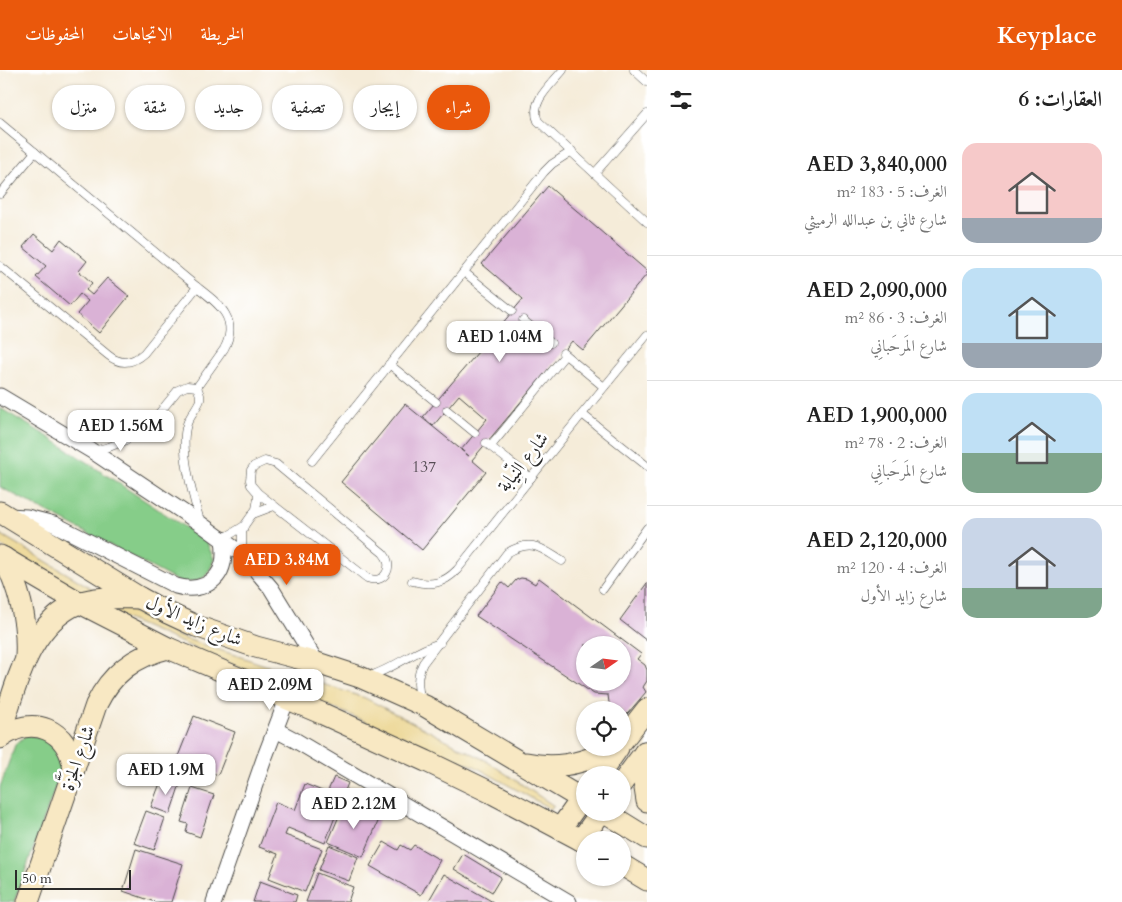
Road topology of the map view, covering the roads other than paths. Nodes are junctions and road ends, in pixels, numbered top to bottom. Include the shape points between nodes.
1 (564, 70) edge
2 (634, 70) edge
3 (647, 82) edge
4 (647, 114) edge
5 (0, 123) edge
6 (572, 151) junction
7 (35, 152) junction
8 (595, 173) junction
9 (0, 194) edge
10 (647, 222) edge
11 (0, 266) edge
12 (464, 272) junction
13 (197, 287) junction
14 (512, 311) dead end
15 (523, 320) dead end
16 (647, 336) edge
17 (551, 343) dead end
18 (389, 364) junction
19 (197, 387) junction
20 (604, 387) junction
21 (0, 396) edge
22 (436, 402) dead end
23 (446, 410) dead end
24 (582, 414) junction
25 (475, 433) dead end
26 (92, 451) junction
27 (312, 461) dead end
28 (647, 466) edge
29 (531, 478) junction
30 (258, 492) junction
31 (274, 506) junction
32 (3, 514) edge
33 (253, 514) junction
34 (201, 524) junction
35 (244, 526) junction
36 (647, 528) edge
37 (223, 539) junction
38 (242, 554) junction
39 (2, 557) edge
40 (562, 561) dead end
41 (412, 581) dead end
42 (602, 589) dead end
43 (140, 598) junction
44 (80, 603) junction
45 (440, 643) junction
46 (168, 648) junction
47 (26, 660) junction
48 (317, 663) junction
49 (360, 677) junction
50 (287, 699) junction
51 (426, 706) junction
52 (647, 709) edge
53 (631, 729) edge
54 (276, 730) junction
55 (0, 733) edge
56 (0, 738) edge
57 (646, 751) edge
58 (595, 756) edge
59 (517, 761) junction
60 (74, 769) junction
61 (631, 771) edge
62 (576, 794) edge
63 (647, 801) edge
64 (576, 808) edge
65 (620, 821) edge
66 (560, 829) junction
67 (576, 837) edge
68 (647, 838) edge
69 (631, 870) edge
70 (647, 880) edge
71 (28, 902) edge
72 (214, 902) edge
73 (569, 902) edge

1 - 6 lane via 537,103 535,112 541,124
2 - 3 lane
4 - 8 lane
5 - 7 lane
6 - 8 lane
6 - 12 lane via 544,172
7 - 9 lane
7 - 13 lane
8 - 10 lane
11 - 13 lane via 119,362 139,358
12 - 14 lane
12 - 18 lane
13 - 19 lane via 220,305 230,330 224,349
15 - 17 lane
16 - 20 lane, شارع النِّيابة
18 - 22 lane
18 - 27 lane
19 - 26 lane via 187,386 178,390 151,423 139,432 116,444
19 - 34 lane via 200,400 187,424 185,443
20 - 24 lane, شارع النِّيابة
20 - 29 lane via 564,354 488,444
21 - 26 street
23 - 25 lane
24 - 28 lane
24 - 29 lane, شارع النِّيابة
26 - 34 street
29 - 41 lane, شارع النِّيابة via 451,576 432,584
30 - 31 lane
30 - 31 lane via 251,485 251,470 265,461 276,464 383,553 389,566 386,575 377,580 367,578
30 - 33 lane
31 - 33 lane
32 - 37 street via 54,524 186,589 208,584 219,573 224,558
32 - 43 main road, شارع زايد الأول
33 - 35 lane
34 - 37 street
35 - 37 lane
35 - 38 lane
36 - 42 lane
37 - 38 street
38 - 48 street via 271,588
39 - 44 main road, شارع زايد الأول
39 - 47 main road via 22,603
40 - 45 lane via 538,546 522,546 507,553
43 - 44 main road
43 - 48 main road, شارع زايد الأول via 226,637
44 - 46 main road, شارع زايد الأول
44 - 47 main road via 48,626
45 - 49 lane via 382,671
45 - 51 lane via 418,675 418,691
46 - 50 main road, شارع زايد الأول
46 - 60 main road, شارع الجَزَّة via 132,661 111,679 96,705
47 - 55 main road
48 - 49 main road, شارع زايد الأول
49 - 51 main road, شارع زايد الأول
50 - 54 street
50 - 66 main road, شارع زايد الأول via 426,761
51 - 59 main road, شارع زايد الأول
52 - 53 main road
54 - 72 street
54 - 73 street
56 - 60 main road via 23,726 42,727 65,743
57 - 61 main road
57 - 63 main road via 644,782
58 - 59 main road via 564,765 540,766
59 - 62 main road, شارع زايد الأول
60 - 71 main road, شارع الجَزَّة
64 - 66 main road
65 - 68 main road
66 - 67 main road, شارع زايد الأول
69 - 70 main road

